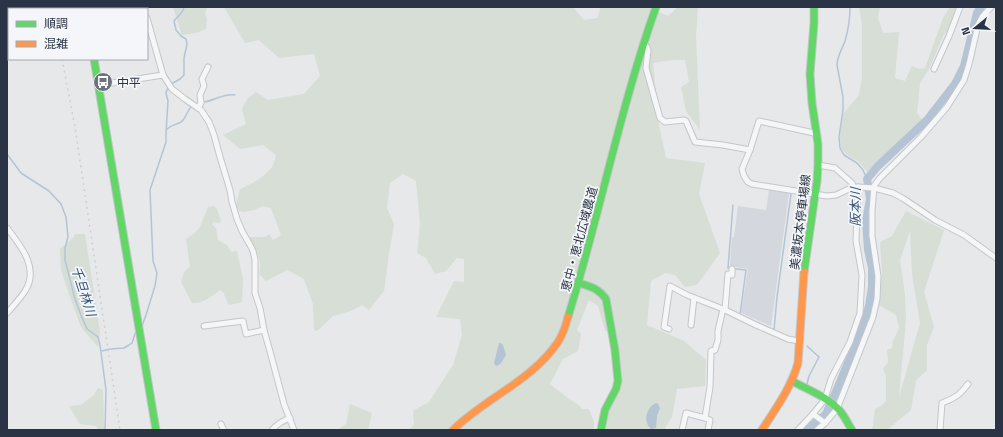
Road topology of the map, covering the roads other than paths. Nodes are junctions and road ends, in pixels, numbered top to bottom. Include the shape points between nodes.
1 (656, 7) edge
2 (814, 7) edge
3 (960, 7) edge
4 (991, 7) edge
5 (148, 22) edge
6 (643, 43) junction
7 (94, 60) edge
8 (208, 67) dead end
9 (934, 69) dead end
10 (163, 74) junction
11 (99, 85) junction
12 (198, 108) junction
13 (816, 133) junction
14 (750, 150) junction
15 (818, 165) junction
16 (856, 187) junction
17 (874, 188) junction
18 (815, 194) junction
19 (7, 228) edge
20 (996, 258) edge
21 (732, 270) dead end
22 (579, 283) junction
23 (694, 298) junction
24 (724, 310) junction
25 (7, 313) edge
26 (691, 325) dead end
27 (204, 326) dead end
28 (669, 329) dead end
29 (264, 330) junction
30 (799, 341) junction
31 (792, 381) junction
32 (968, 384) dead end
33 (825, 400) junction
34 (836, 408) junction
35 (813, 414) junction
36 (290, 418) junction
37 (705, 418) junction
38 (825, 423) junction
39 (222, 424) dead end
40 (156, 430) edge
41 (224, 430) edge
42 (272, 430) edge
43 (294, 430) edge
44 (453, 430) edge
45 (601, 430) edge
46 (682, 430) edge
47 (708, 430) edge
48 (762, 430) edge
49 (798, 430) edge
50 (817, 430) edge
51 (852, 430) edge
52 (940, 430) edge

1 - 6 street, 恵中・恵北広域農道
2 - 13 street, 美濃坂本停車場線 via 810,74
3 - 9 street
4 - 17 street via 978,25 964,80 921,137 880,178
5 - 10 street
6 - 14 street via 648,50 646,68 660,118 665,122 686,121 695,142
6 - 22 street, 恵中・恵北広域農道
7 - 11 street
8 - 12 street via 202,79 204,86
10 - 11 street
10 - 12 street via 172,89
11 - 40 street
12 - 29 street via 205,114 214,135 237,219 253,251 255,293
13 - 14 street via 760,121
13 - 15 street, 美濃坂本停車場線
14 - 18 street via 742,169 748,182
15 - 16 street via 835,168
15 - 18 street, 美濃坂本停車場線
16 - 17 street
16 - 18 street via 836,195
16 - 33 street via 856,241 862,275 860,313
17 - 20 street via 899,196 964,235
17 - 34 street via 872,236 878,276 877,299 873,317
18 - 30 street, 美濃坂本停車場線 via 804,275
19 - 25 street via 26,256 30,274 25,291
21 - 24 street via 732,275 728,274
22 - 44 street, 恵中・恵北広域農道 via 565,328 545,358
22 - 45 street via 595,288 606,299 617,363 618,381 605,410
23 - 24 street
23 - 26 street
23 - 28 street via 670,286 664,327
24 - 30 street via 788,339
24 - 37 street via 715,350 711,351 710,387
27 - 29 street via 243,321 246,334
29 - 36 street
30 - 31 street, 美濃坂本停車場線 via 798,363
31 - 33 street
31 - 48 street, 美濃坂本停車場線
32 - 52 street via 960,394 942,403
33 - 34 street
33 - 35 street
34 - 38 street
34 - 51 street
35 - 38 street
35 - 49 street
36 - 42 street via 280,422
36 - 43 street
37 - 46 street via 686,413
37 - 47 street via 710,420
38 - 50 street
39 - 41 street

